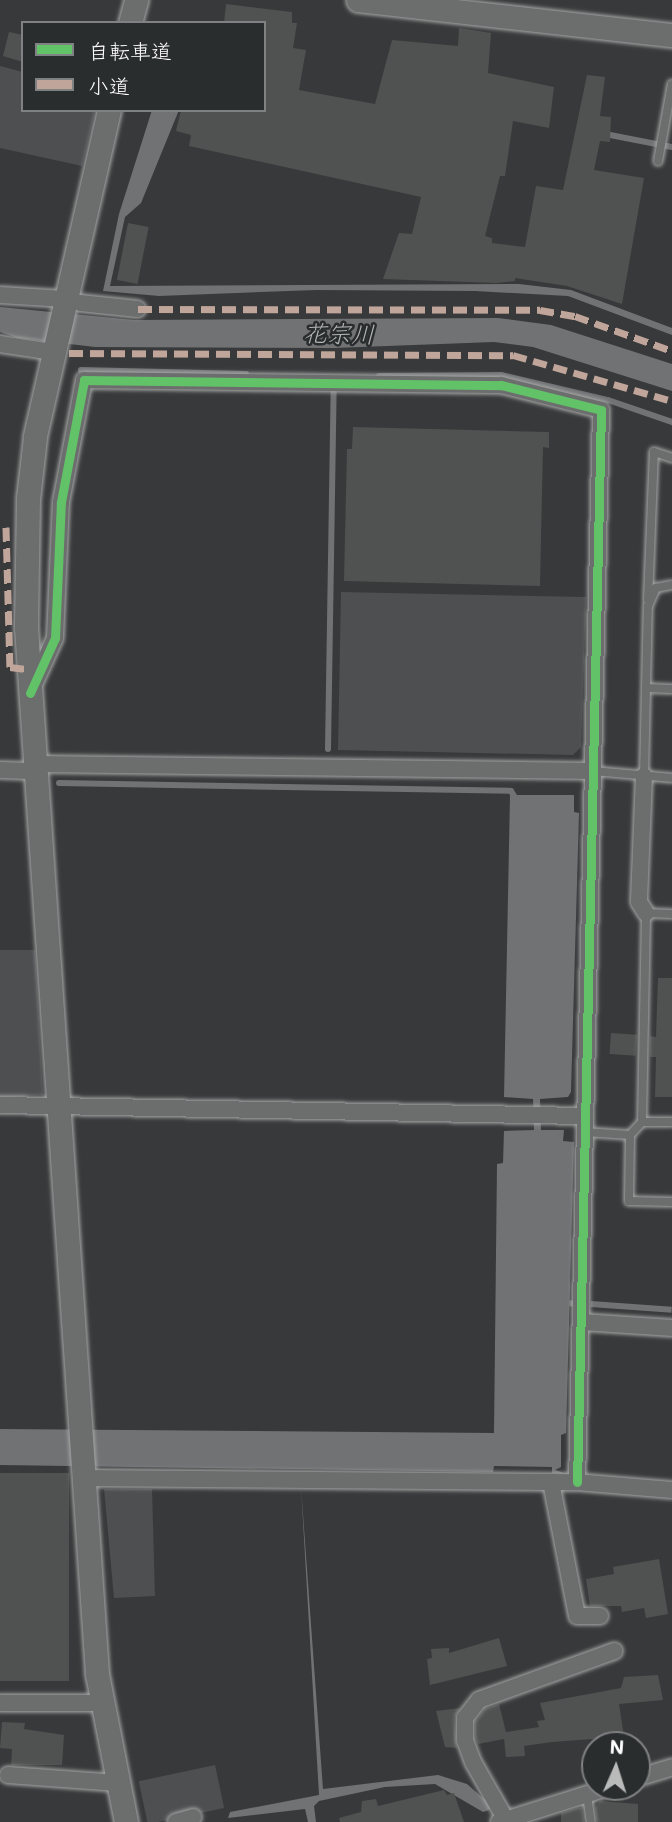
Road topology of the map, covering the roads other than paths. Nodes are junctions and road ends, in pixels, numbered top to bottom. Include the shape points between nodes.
1 (136, 0) edge
2 (358, 0) edge
3 (131, 21) edge
4 (672, 35) edge
5 (672, 84) edge
6 (110, 112) edge
7 (658, 161) dead end
8 (0, 295) edge
9 (69, 303) junction
10 (138, 309) dead end
11 (0, 344) edge
12 (54, 350) junction
13 (672, 458) edge
14 (672, 584) edge
15 (648, 606) junction
16 (646, 688) junction
17 (672, 689) edge
18 (30, 693) junction
19 (36, 767) junction
20 (0, 770) edge
21 (594, 771) junction
22 (644, 776) junction
23 (672, 778) edge
24 (646, 913) junction
25 (672, 914) edge
26 (0, 1105) edge
27 (58, 1106) junction
28 (642, 1122) junction
29 (672, 1122) edge
30 (584, 1124) junction
31 (630, 1135) junction
32 (672, 1202) edge
33 (582, 1322) junction
34 (672, 1328) edge
35 (80, 1473) junction
36 (551, 1482) junction
37 (577, 1482) junction
38 (672, 1490) edge
39 (600, 1616) dead end
40 (614, 1651) dead end
41 (0, 1703) edge
42 (102, 1703) junction
43 (672, 1767) edge
44 (651, 1774) edge
45 (8, 1775) dead end
46 (118, 1783) junction
47 (581, 1796) edge
48 (588, 1801) edge
49 (193, 1817) dead end
50 (503, 1821) edge
51 (126, 1822) edge
52 (176, 1822) edge
53 (591, 1822) edge

1 - 3 street
2 - 4 street
5 - 7 lane
6 - 9 street
8 - 9 street
9 - 10 street
9 - 12 street
11 - 12 street
12 - 18 street via 28,498
13 - 15 lane via 654,452
14 - 15 lane via 656,589
15 - 16 lane
16 - 17 lane
16 - 22 lane
18 - 19 street
18 - 21 street via 55,638 61,502 84,380 500,385 601,410
19 - 20 street
19 - 21 street
19 - 27 street
21 - 22 lane
21 - 30 street
22 - 23 lane
22 - 24 street via 639,902
24 - 25 lane
24 - 28 lane
26 - 27 street
27 - 30 street
27 - 35 street
28 - 29 lane
28 - 31 lane
30 - 31 lane
30 - 33 street
31 - 32 lane via 629,1201
33 - 34 street
33 - 37 street
35 - 36 street
35 - 42 street
36 - 37 street
36 - 39 street via 578,1616
37 - 38 street
40 - 50 street via 479,1700 465,1718 465,1740 473,1762
41 - 42 street
42 - 46 street
43 - 44 street
45 - 46 street
46 - 51 street
47 - 50 street
48 - 53 lane
49 - 52 street

